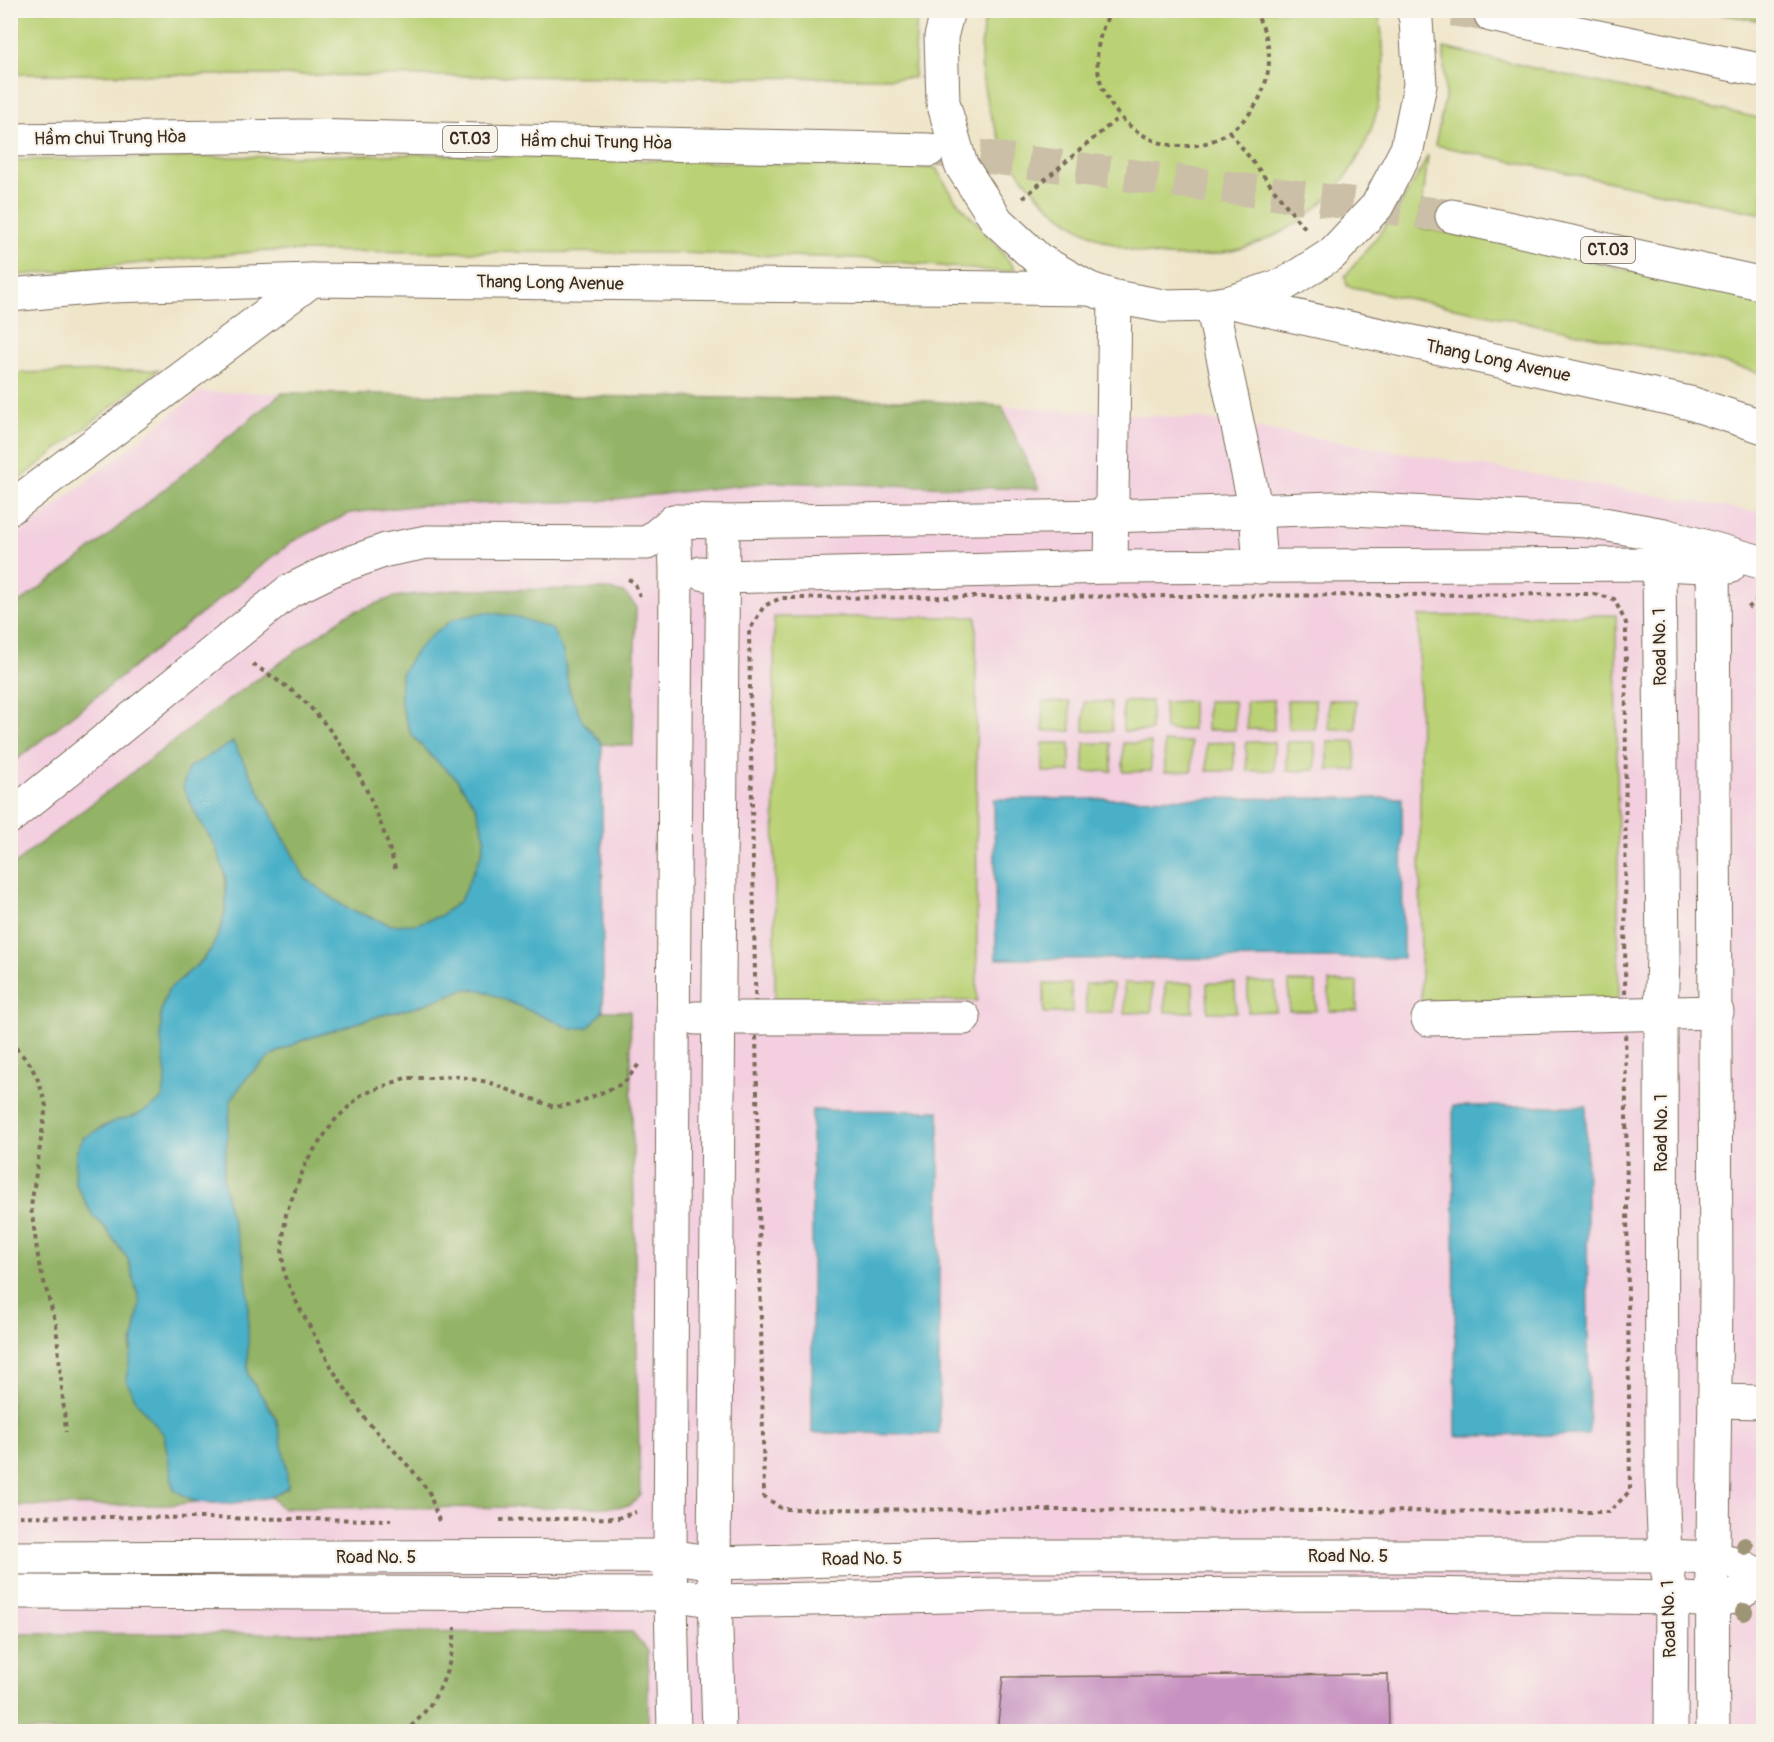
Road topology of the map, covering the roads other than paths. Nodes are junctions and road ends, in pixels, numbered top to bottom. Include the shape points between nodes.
1 (948, 10) edge
2 (1413, 10) edge
3 (1491, 15) dead end
4 (1764, 71) edge
5 (10, 140) edge
6 (929, 150) tunnel mouth
7 (1452, 216) tunnel mouth
8 (312, 280) junction
9 (1764, 284) edge
10 (1103, 293) junction
11 (10, 295) edge
12 (1221, 303) junction
13 (1764, 427) edge
14 (10, 508) edge
15 (1256, 511) junction
16 (1111, 516) junction
17 (674, 522) junction
18 (723, 522) junction
19 (647, 543) junction
20 (1662, 550) junction
21 (1708, 556) junction
22 (1764, 565) edge
23 (1111, 567) junction
24 (1260, 567) junction
25 (676, 569) junction
26 (721, 577) junction
27 (10, 817) edge
28 (1717, 1012) junction
29 (1661, 1013) junction
30 (673, 1018) junction
31 (718, 1018) junction
32 (964, 1018) dead end
33 (1428, 1019) dead end
34 (1715, 1401) junction
35 (1764, 1402) edge
36 (669, 1556) junction
37 (1665, 1556) junction
38 (10, 1558) edge
39 (1713, 1558) junction
40 (714, 1563) junction
41 (1763, 1578) edge
42 (10, 1592) edge
43 (670, 1594) junction
44 (1672, 1598) junction
45 (716, 1600) junction
46 (1711, 1601) junction
47 (674, 1731) edge
48 (719, 1731) edge
49 (1671, 1731) edge
50 (1713, 1731) edge

1 - 10 main road via 941,37 942,102 961,165 997,221 1039,260
2 - 12 main road via 1420,86 1407,149 1377,206 1332,254 1285,284
3 - 4 main road
5 - 6 main road, Hầm chui Trung Hòa / CT.03 via 303,136
7 - 9 main road, CT.03
8 - 10 main road, Thang Long Avenue
8 - 11 main road, Thang Long Avenue via 112,286
8 - 14 main road
10 - 12 main road via 1163,306
10 - 16 main road
12 - 13 main road, Thang Long Avenue via 1690,404
12 - 15 main road
15 - 16 main road
15 - 20 main road via 1333,508 1587,521
15 - 24 main road
16 - 18 main road
16 - 23 main road
17 - 18 main road
17 - 19 main road
17 - 25 main road
18 - 26 main road
19 - 25 main road
19 - 27 main road via 427,542 386,550 336,568 289,591
20 - 21 main road
20 - 24 main road
20 - 29 main road, Road No. 1
21 - 22 main road
21 - 28 main road
23 - 24 main road
23 - 26 main road
25 - 26 main road
25 - 30 main road
26 - 31 main road
28 - 29 main road
28 - 34 main road
29 - 33 main road
29 - 37 main road, Road No. 1
30 - 31 main road
30 - 36 main road
31 - 32 main road
31 - 40 main road
34 - 35 main road
34 - 39 main road
36 - 38 main road, Road No. 5
36 - 40 main road, Road No. 5
36 - 43 main road
37 - 39 main road, Road No. 5
37 - 40 main road, Road No. 5 via 993,1556
37 - 44 main road, Road No. 1
39 - 41 main road, Road No. 5 via 1735,1563
39 - 46 main road
40 - 45 main road
41 - 46 main road, Road No. 5 via 1734,1597
42 - 43 main road, Road No. 5
43 - 45 main road, Road No. 5
43 - 47 main road
44 - 45 main road, Road No. 5 via 994,1594
44 - 46 main road, Road No. 5
44 - 49 main road, Road No. 1
45 - 48 main road
46 - 50 main road

